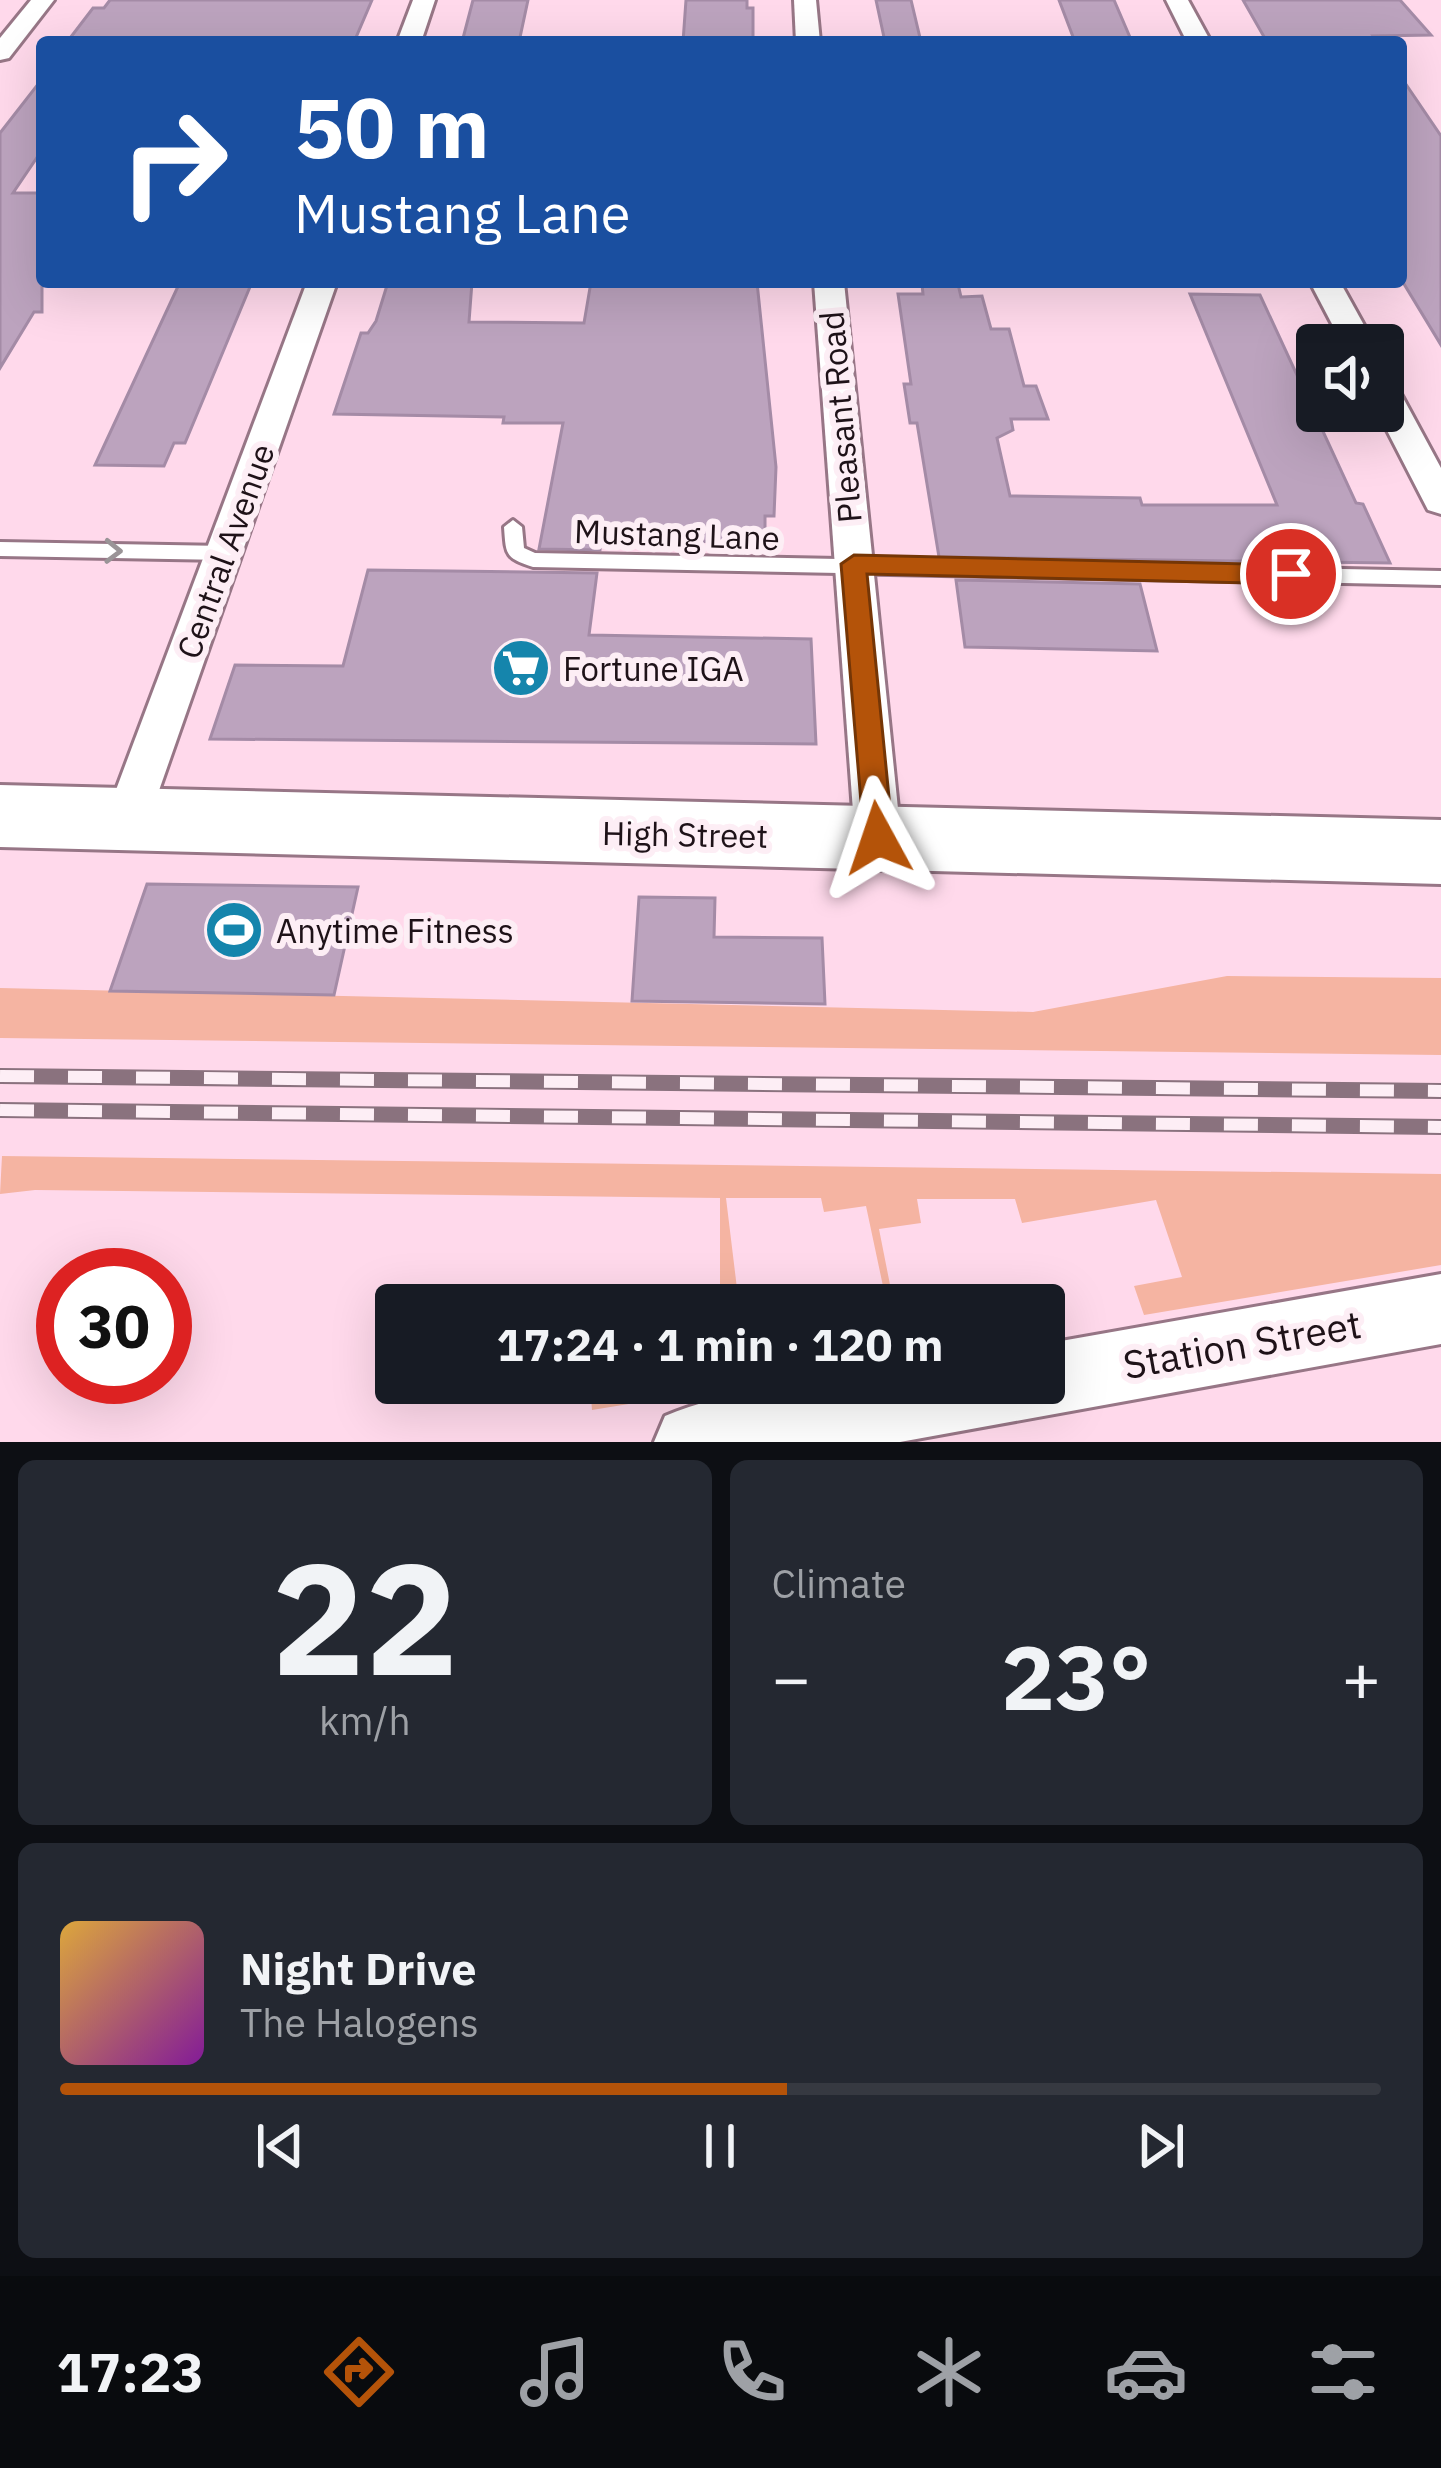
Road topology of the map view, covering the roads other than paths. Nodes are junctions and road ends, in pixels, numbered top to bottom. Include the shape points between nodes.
1 (43, 0) edge
2 (424, 0) edge
3 (805, 0) edge
4 (1177, 0) edge
5 (411, 36) edge
6 (808, 36) edge
7 (1196, 36) edge
8 (0, 53) edge
9 (320, 288) edge
10 (830, 288) edge
11 (1328, 288) edge
12 (1348, 324) edge
13 (1404, 431) edge
14 (1441, 501) edge
15 (513, 527) dead end
16 (0, 549) edge
17 (225, 553) junction
18 (854, 564) junction
19 (1441, 578) edge
20 (0, 816) edge
21 (128, 819) junction
22 (878, 838) junction
23 (1441, 852) edge
24 (1441, 1309) edge
25 (1065, 1376) edge
26 (954, 1404) edge
27 (880, 1425) edge
28 (691, 1442) edge

1 - 8 street
2 - 5 street
3 - 6 street
4 - 7 street
9 - 17 street, Central Avenue
10 - 18 street, Pleasant Road
11 - 12 street
13 - 14 street
15 - 18 lane, Mustang Lane via 515,552 533,560
16 -> 17 lane
17 - 21 street, Central Avenue
18 - 19 lane, Mustang Lane
18 - 22 street, Pleasant Road
20 - 21 main road, High Street
21 - 22 main road, High Street
22 - 23 main road, High Street
24 - 25 street, Station Street
26 - 27 street
27 - 28 street

